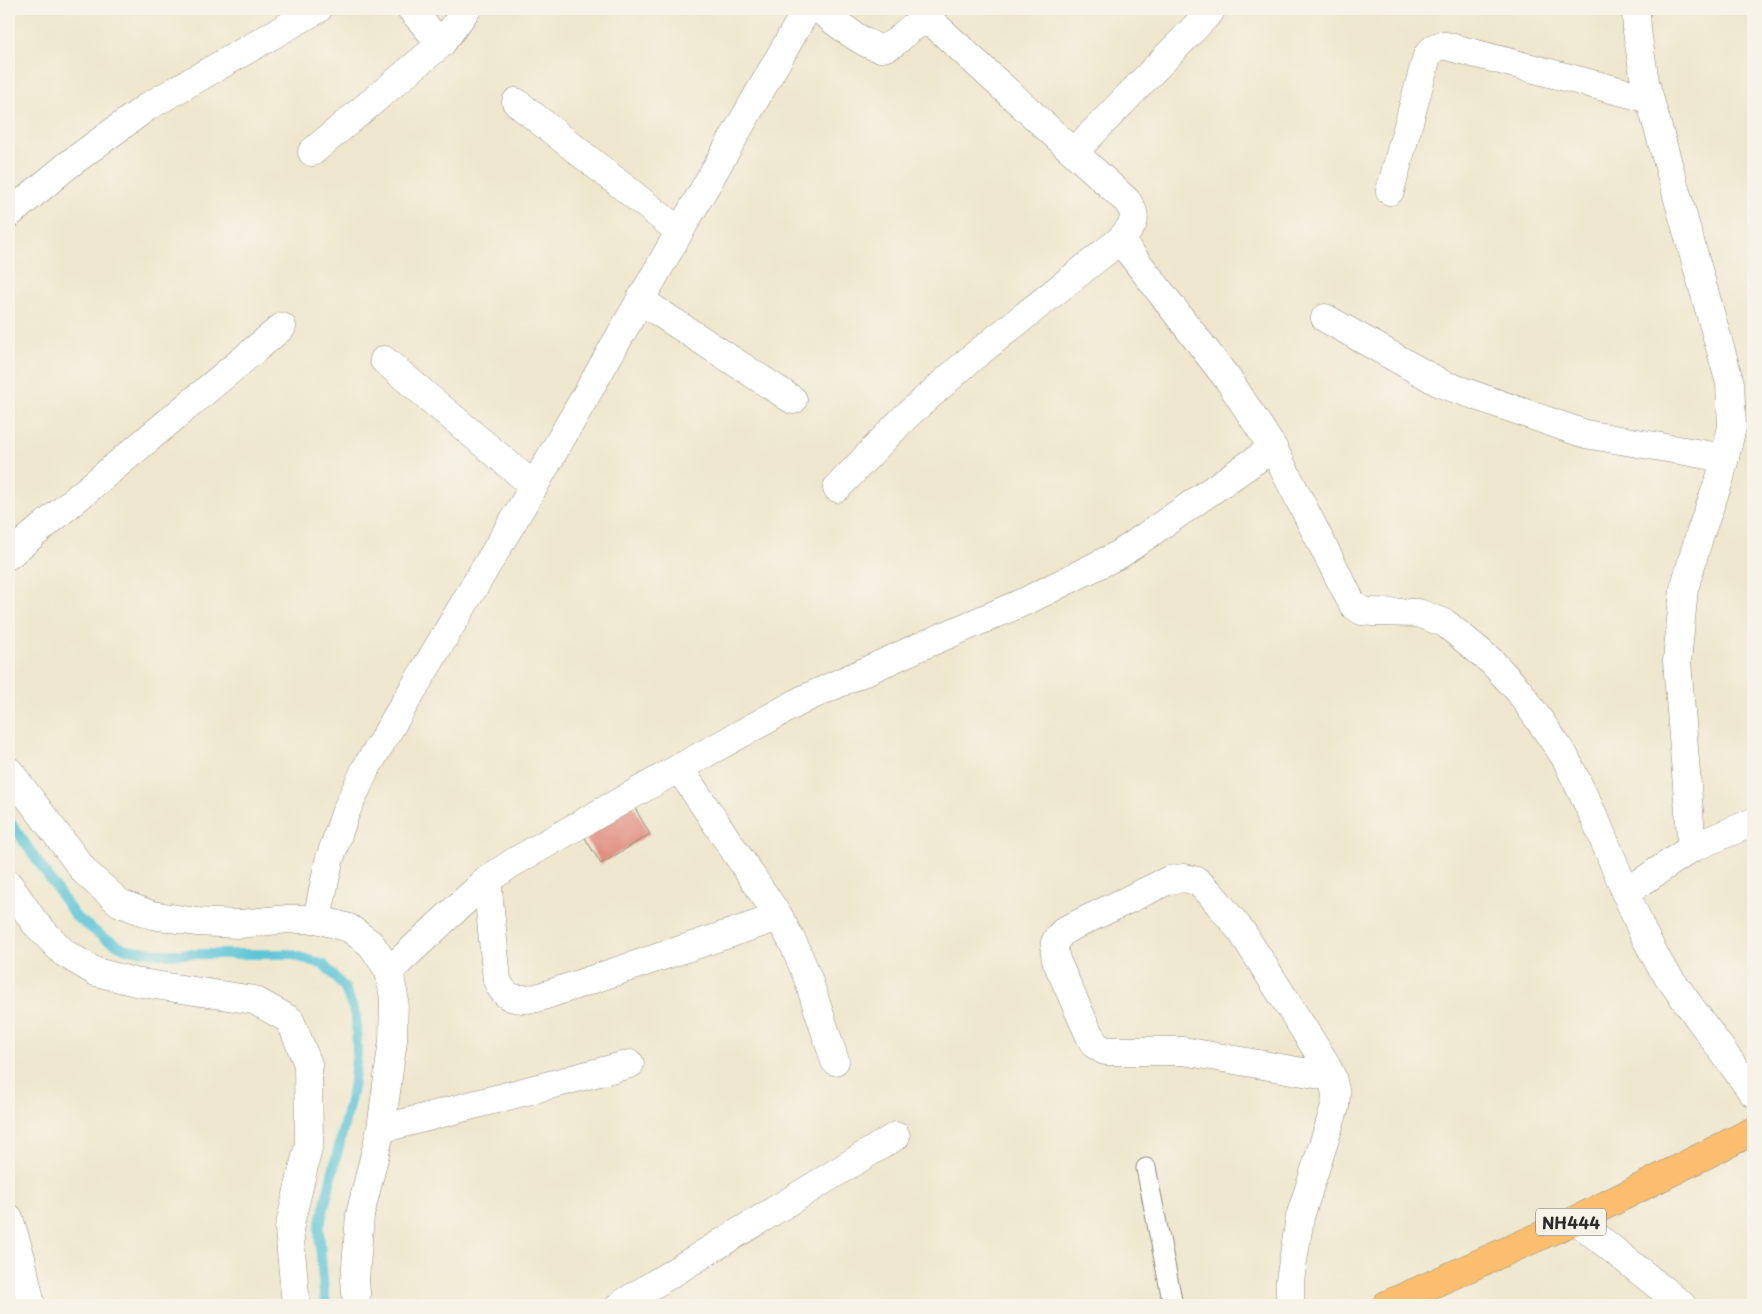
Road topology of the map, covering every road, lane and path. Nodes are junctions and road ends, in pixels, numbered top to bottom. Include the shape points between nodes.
1 (318, 9) edge
2 (411, 9) edge
3 (467, 9) edge
4 (807, 9) edge
5 (819, 9) edge
6 (1636, 9) edge
7 (1210, 12) dead end
8 (441, 44) junction
9 (1650, 99) junction
10 (516, 102) dead end
11 (312, 152) dead end
12 (1074, 152) junction
13 (1390, 191) dead end
14 (9, 214) edge
15 (679, 231) junction
16 (1120, 240) junction
17 (640, 300) junction
18 (1325, 318) dead end
19 (282, 328) dead end
20 (384, 360) dead end
21 (792, 400) dead end
22 (1273, 448) junction
23 (1725, 458) junction
24 (534, 486) junction
25 (837, 488) dead end
26 (9, 555) edge
27 (679, 768) junction
28 (9, 771) edge
29 (1753, 822) edge
30 (1692, 848) junction
31 (487, 880) junction
32 (9, 885) edge
33 (1625, 893) junction
34 (779, 917) junction
35 (317, 919) junction
36 (389, 971) junction
37 (835, 1061) dead end
38 (630, 1064) dead end
39 (1332, 1077) junction
40 (1753, 1094) edge
41 (381, 1129) junction
42 (1753, 1131) edge
43 (896, 1136) dead end
44 (1146, 1168) dead end
45 (9, 1218) edge
46 (1576, 1220) junction
47 (1396, 1303) edge
48 (31, 1305) edge
49 (296, 1305) edge
50 (357, 1305) edge
51 (620, 1305) edge
52 (1173, 1305) edge
53 (1290, 1305) edge
54 (1682, 1305) edge

1 - 14 street via 147,107 68,165
2 - 8 street
3 - 8 street
4 - 15 street
5 - 12 street via 872,46 881,48 920,23 936,26
6 - 9 street
7 - 12 street
8 - 11 street
9 - 13 street via 1438,45 1427,56
9 - 23 street via 1730,384 1732,427
10 - 15 street
12 - 16 street via 1133,208 1133,225
15 - 17 street
16 - 22 street via 1230,382
16 - 25 street via 973,356 904,418
17 - 21 street
17 - 24 street
18 - 23 street via 1442,384 1586,434
19 - 26 street
20 - 24 street
22 - 27 street via 1120,554 1028,600 804,699
22 - 33 street via 1353,605 1362,611 1418,613 1445,623 1491,661 1519,691 1565,757 1596,821
23 - 30 street via 1684,589 1677,661
24 - 35 street via 365,770 346,811 329,861
27 - 31 street
27 - 34 street
28 - 35 street via 85,872 120,903 152,915 196,922 240,924
29 - 30 street
30 - 33 street
31 - 34 street via 498,980 502,991 520,1000 537,998
31 - 36 street
32 - 49 street via 35,923 64,953 96,972 135,982 254,1000 290,1020 308,1064 309,1144 289,1229
33 - 40 street via 1660,965
34 - 37 street via 807,976
35 - 36 street via 349,928 371,944
36 - 41 street via 394,997 393,1040
38 - 41 street
39 - 39 street via 1183,1051 1105,1051 1095,1045 1089,1034 1056,960 1053,948 1056,939 1065,930 1169,880 1184,878 1197,881 1242,932
39 - 53 street via 1335,1107 1300,1217 1290,1280
41 - 50 street via 360,1215 354,1280
42 - 46 highway, NH444
43 - 51 street
44 - 52 lane
45 - 48 street
46 - 47 highway, NH444
46 - 54 street

